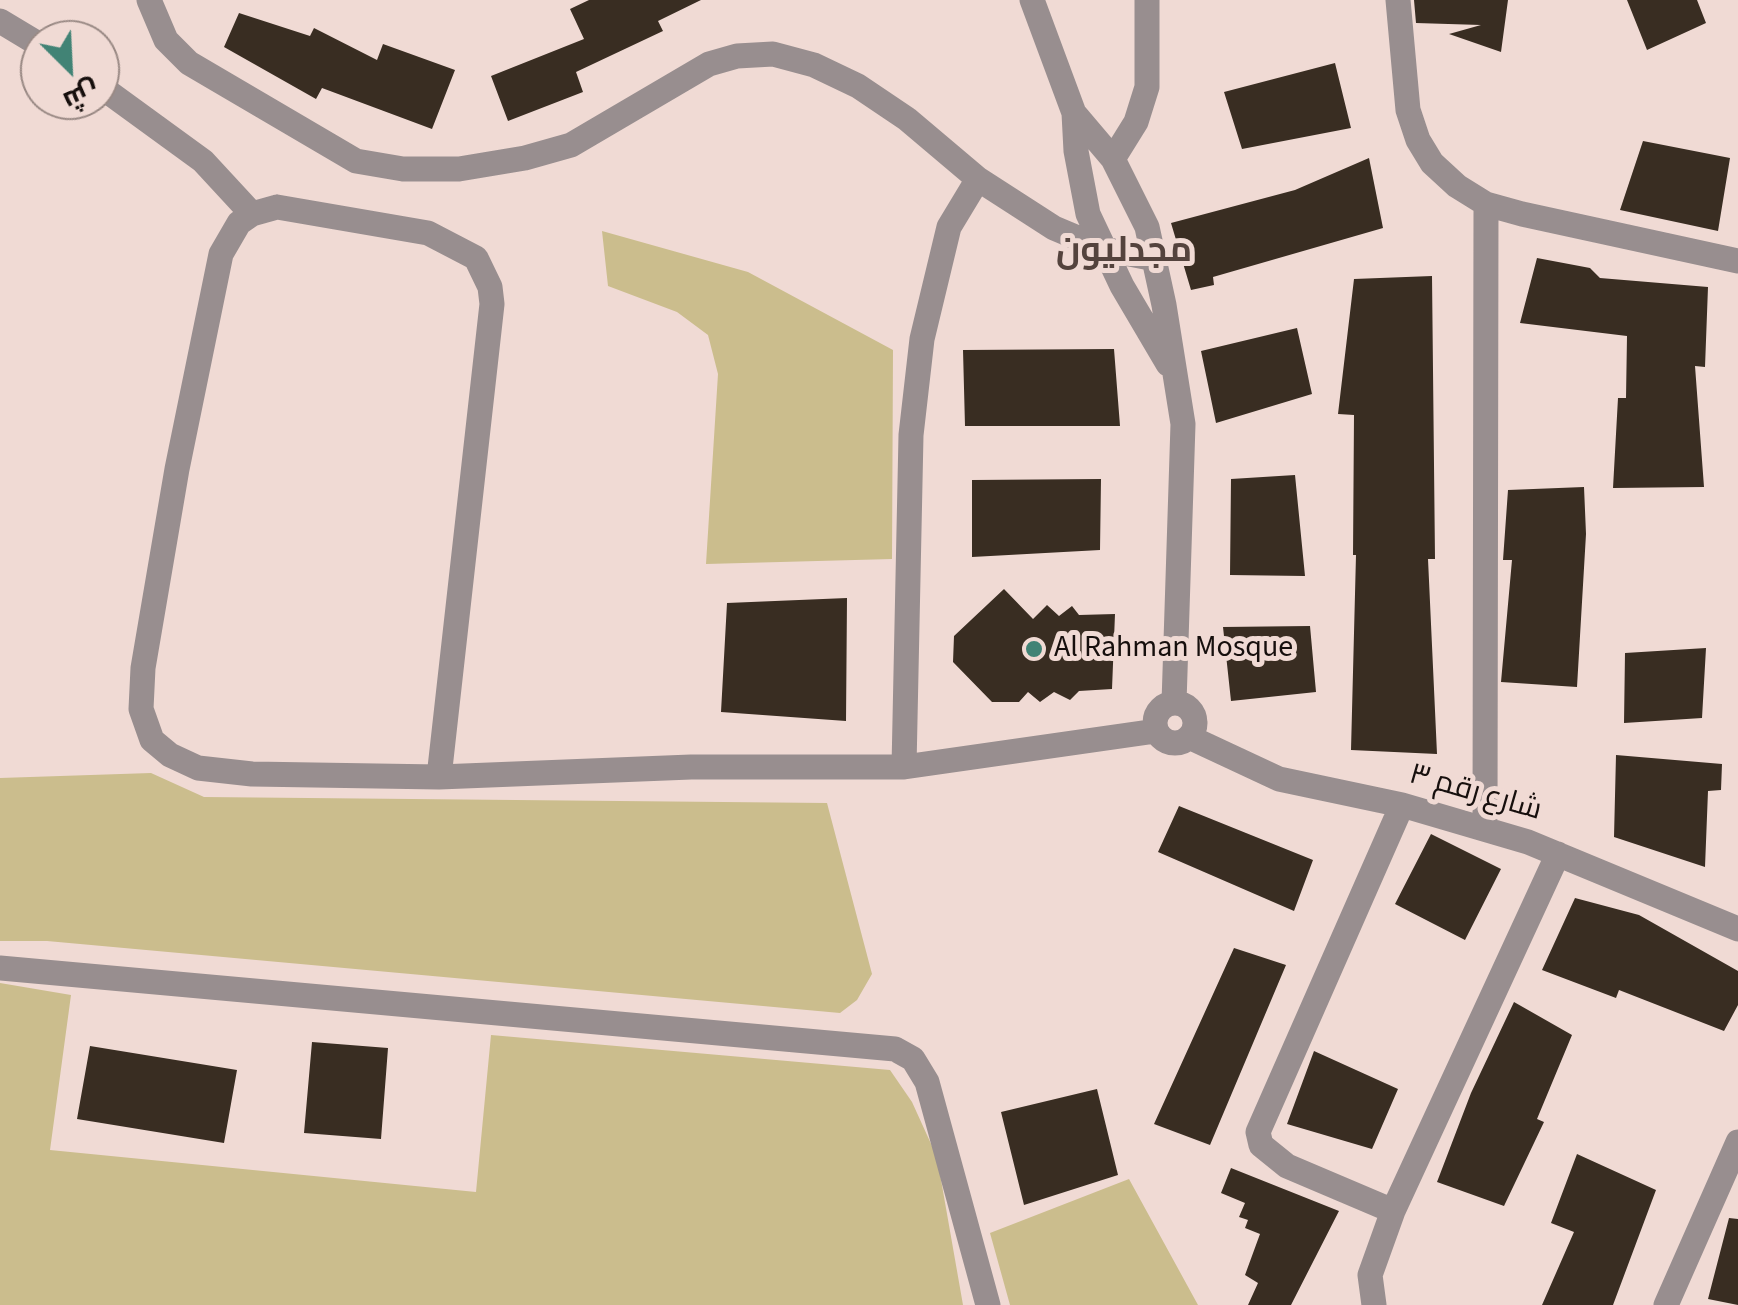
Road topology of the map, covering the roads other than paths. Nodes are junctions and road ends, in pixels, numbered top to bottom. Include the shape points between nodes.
1 (149, 0) edge
2 (1032, 0) edge
3 (1147, 0) edge
4 (1398, 0) edge
5 (120, 101) edge
6 (1074, 113) junction
7 (1113, 159) junction
8 (978, 180) junction
9 (1486, 204) junction
10 (252, 214) junction
11 (1104, 249) junction
12 (1155, 259) junction
13 (1738, 261) edge
14 (1174, 373) junction
15 (1174, 703) junction
16 (1156, 731) junction
17 (1189, 737) junction
18 (904, 767) junction
19 (439, 777) junction
20 (1402, 806) junction
21 (1484, 828) junction
22 (1558, 854) junction
23 (1738, 928) edge
24 (0, 968) edge
25 (1738, 1142) edge
26 (1393, 1211) junction
27 (988, 1305) edge
28 (1374, 1305) edge
29 (1666, 1305) edge

1 - 8 street via 166,40 189,63 356,161 459,170 525,158 570,145 709,64 773,54 858,86
2 - 6 street
3 - 7 street via 1147,87
4 - 9 street via 1408,110 1418,140 1432,163
5 - 10 street via 203,161
6 - 7 street
6 - 11 street via 1080,180
7 - 12 street via 1147,227
8 - 11 street via 1054,228
8 - 18 street via 949,227 922,338 910,436
9 - 13 street
9 - 21 street
10 - 19 street via 289,208 428,233 466,250 485,271 492,304
10 - 19 street via 221,254 210,302 167,524 141,709 152,740 198,768
11 - 12 street
11 - 14 street
12 - 14 street
14 - 15 street via 1184,424
15 - 16 street via 1158,713
15 - 17 street via 1192,712
16 - 17 street, شارع رقم ٣ via 1171,743
16 - 18 street
17 - 20 street, شارع رقم ٣ via 1279,780
18 - 19 street
20 - 21 street, شارع رقم ٣
20 - 26 street via 1258,1132 1261,1144 1287,1166
21 - 22 street, شارع رقم ٣
22 - 23 street, شارع رقم ٣
22 - 26 street
24 - 27 street via 895,1048 913,1059 927,1082
25 - 29 street
26 - 28 street via 1370,1274

